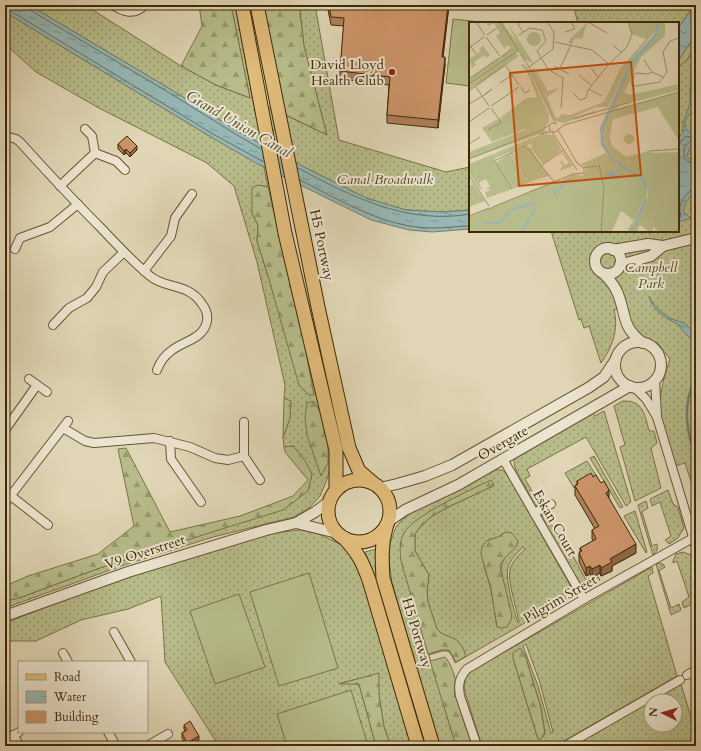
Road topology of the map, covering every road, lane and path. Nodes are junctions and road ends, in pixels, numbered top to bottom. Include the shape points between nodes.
1 (112, 5) edge
2 (145, 5) edge
3 (242, 5) edge
4 (257, 5) edge
5 (85, 129) dead end
6 (5, 136) edge
7 (95, 153) junction
8 (125, 170) dead end
9 (60, 186) junction
10 (192, 194) dead end
11 (78, 204) junction
12 (696, 238) edge
13 (663, 246) junction
14 (15, 249) dead end
15 (613, 250) junction
16 (124, 252) junction
17 (619, 266) junction
18 (144, 270) junction
19 (604, 274) junction
20 (618, 294) junction
21 (52, 325) dead end
22 (627, 326) junction
23 (643, 343) junction
24 (622, 348) junction
25 (616, 359) junction
26 (157, 370) dead end
27 (29, 379) dead end
28 (655, 380) junction
29 (37, 385) junction
30 (633, 387) junction
31 (47, 392) dead end
32 (656, 417) junction
33 (68, 421) dead end
34 (244, 422) dead end
35 (63, 428) junction
36 (5, 430) edge
37 (170, 441) junction
38 (244, 456) junction
39 (504, 459) junction
40 (260, 480) dead end
41 (376, 485) junction
42 (11, 496) junction
43 (333, 496) junction
44 (201, 502) dead end
45 (5, 503) edge
46 (551, 504) dead end
47 (534, 513) junction
48 (296, 523) junction
49 (48, 524) dead end
50 (387, 525) junction
51 (340, 536) junction
52 (693, 538) junction
53 (696, 547) edge
54 (584, 599) junction
55 (5, 616) edge
56 (114, 632) dead end
57 (63, 653) dead end
58 (67, 661) edge
59 (129, 661) edge
60 (696, 670) edge
61 (687, 675) dead end
62 (680, 680) dead end
63 (16, 733) edge
64 (109, 733) edge
65 (168, 734) dead end
66 (5, 740) edge
67 (20, 746) edge
68 (116, 746) edge
69 (147, 746) edge
70 (418, 746) edge
71 (433, 746) edge
72 (477, 746) edge
73 (565, 746) edge

1 - 2 street via 123,11 134,12
3 - 43 main road via 285,233 336,450
4 - 41 main road, H5 Portway via 349,448 359,470
5 - 7 street via 92,136
6 - 9 street via 20,142
7 - 8 street via 116,161
7 - 9 street
9 - 11 street
10 - 18 street via 175,218 171,236
11 - 14 street via 50,227 20,238
11 - 16 street
12 - 13 street
13 - 15 street via 648,244
13 - 17 street via 651,256
15 - 17 street via 620,258
15 - 19 street via 601,250 596,256 597,268
16 - 18 street
16 - 21 street via 103,272 87,298 69,308
17 - 19 street via 613,273
17 - 20 street
18 - 26 street via 158,281 188,291 199,299 206,310 208,321 196,338 171,350 162,359
19 - 20 street
20 - 22 street
22 - 23 street
22 - 24 street
23 - 24 street via 632,343
23 - 28 street via 654,349 660,359 660,370
24 - 25 street
25 - 30 street via 616,373
25 - 41 street, Overgate via 604,377 588,388 452,465 397,484
27 - 29 street
28 - 30 street via 649,385
28 - 32 street
29 - 31 street
29 - 36 street
30 - 32 street via 646,400
30 - 39 street, Overgate
32 - 52 street
33 - 35 street
34 - 38 street
35 - 37 street via 94,443 154,438
35 - 42 street
37 - 38 street via 215,458 228,460
37 - 44 street via 171,459
38 - 40 street
39 - 47 street, Eskan Court
39 - 50 street, Overgate via 458,485 405,510
41 - 43 main road via 363,480 353,481 344,484
41 - 50 main road via 386,494 389,503
42 - 45 street
42 - 49 street
43 - 48 street, V9 Overstreet via 315,512
43 - 51 main road via 328,509 329,518
46 - 47 street
47 - 54 street, Eskan Court
48 - 51 street, V9 Overstreet
48 - 55 street, V9 Overstreet via 128,572
50 - 51 main road via 379,535 367,541 352,542
50 - 71 main road, H5 Portway via 382,542 383,578
51 - 70 main road via 361,559
52 - 53 street
52 - 54 street, Pilgrim Street
54 - 72 street, Pilgrim Street via 462,674 459,680 460,696
56 - 59 street
57 - 58 street
60 - 61 street
62 - 73 street
63 - 66 street
63 - 67 street
64 - 68 street
65 - 69 street

